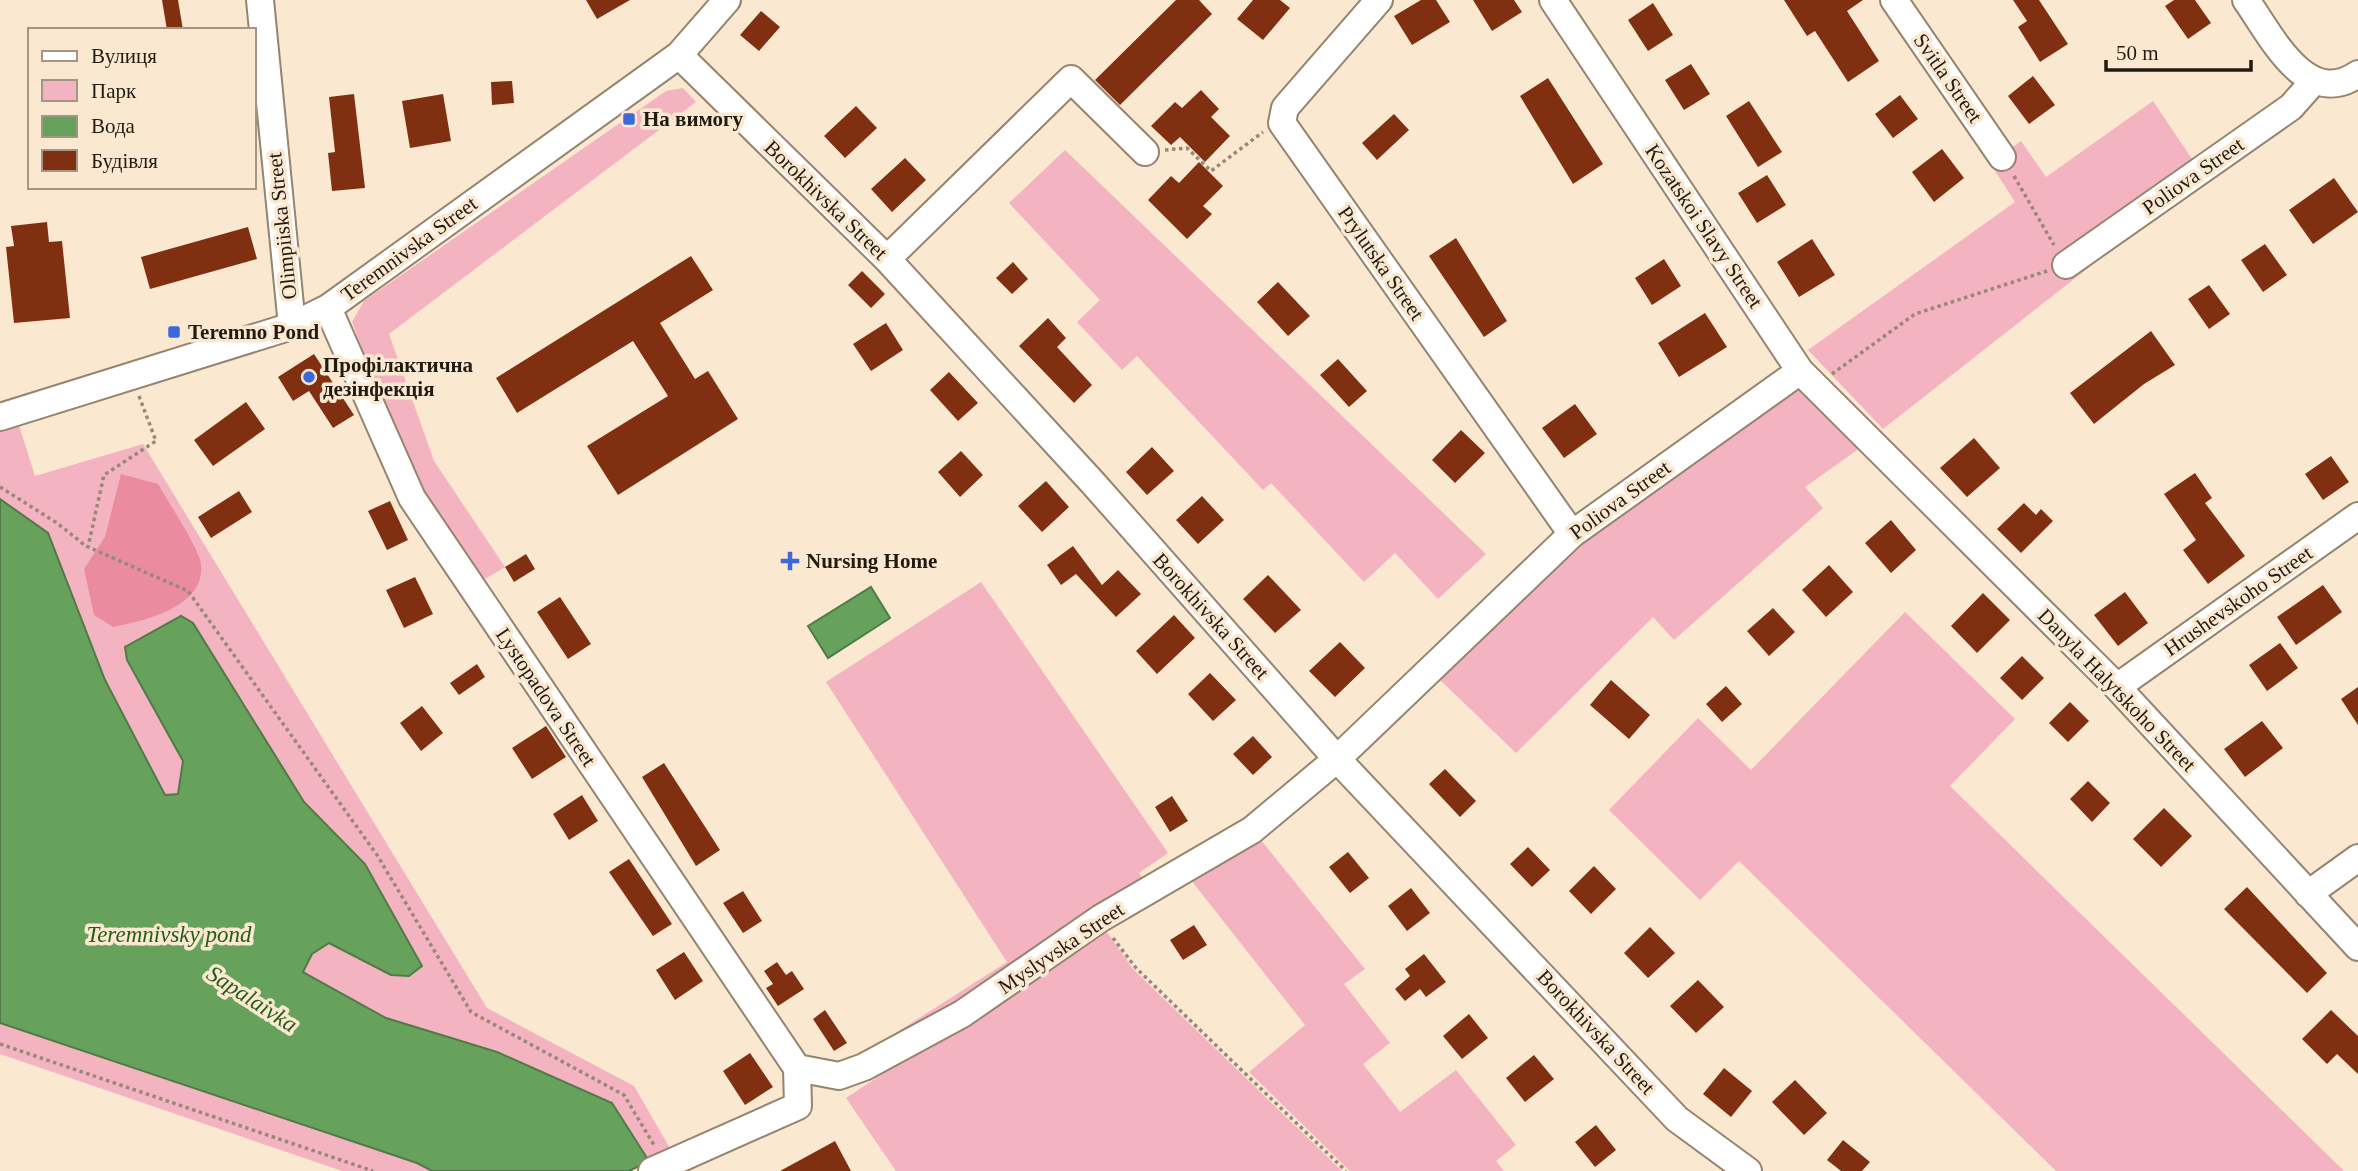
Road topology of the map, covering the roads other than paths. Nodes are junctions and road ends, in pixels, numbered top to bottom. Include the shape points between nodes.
1 (260, 0) edge
2 (727, 0) edge
3 (1379, 0) edge
4 (1553, 0) edge
5 (1894, 0) edge
6 (2246, 0) edge
7 (679, 55) junction
8 (2358, 74) edge
9 (2314, 81) junction
10 (1145, 152) road end
11 (2002, 157) road end
12 (887, 260) junction
13 (2066, 265) road end
14 (328, 308) junction
15 (292, 326) junction
16 (1807, 379) junction
17 (0, 417) edge
18 (1871, 439) joint
19 (2358, 516) edge
20 (1572, 534) junction
21 (1454, 645) joint
22 (2117, 687) junction
23 (1337, 759) junction
24 (2358, 858) edge
25 (2308, 894) junction
26 (2358, 947) edge
27 (797, 1068) junction
28 (659, 1168) edge
29 (1748, 1171) edge

1 - 15 street, Olimpiiska Street
2 - 7 street, Teremnivska Street
3 - 20 street, Prylutska Street via 1285,108 1282,123
4 - 16 street, Kozatskoi Slavy Street
5 - 11 street, Svitla Street
6 - 9 street via 2297,71
7 - 12 street, Borokhivska Street
7 - 14 street, Teremnivska Street
8 - 9 street via 2340,84
9 - 13 street, Poliova Street via 2291,107
10 - 12 street via 1071,79
12 - 23 street, Borokhivska Street via 1093,483
14 - 15 street, Teremnivska Street
14 - 27 street, Lystopadova Street via 412,498
15 - 17 street, Teremnivska Street
16 - 18 street, Kozatskoi Slavy Street
16 - 20 street, Poliova Street
18 - 22 street, Danyla Halytskoho Street
19 - 22 street, Hrushevskoho Street
20 - 21 street, Poliova Street
21 - 23 street, Myslyvska Street
22 - 25 street, Danyla Halytskoho Street
23 - 27 street, Myslyvska Street via 1252,830 1101,918 962,1014 839,1076
23 - 29 street, Borokhivska Street via 1677,1119
24 - 25 street
25 - 26 street, Danyla Halytskoho Street
27 - 28 street via 798,1106

